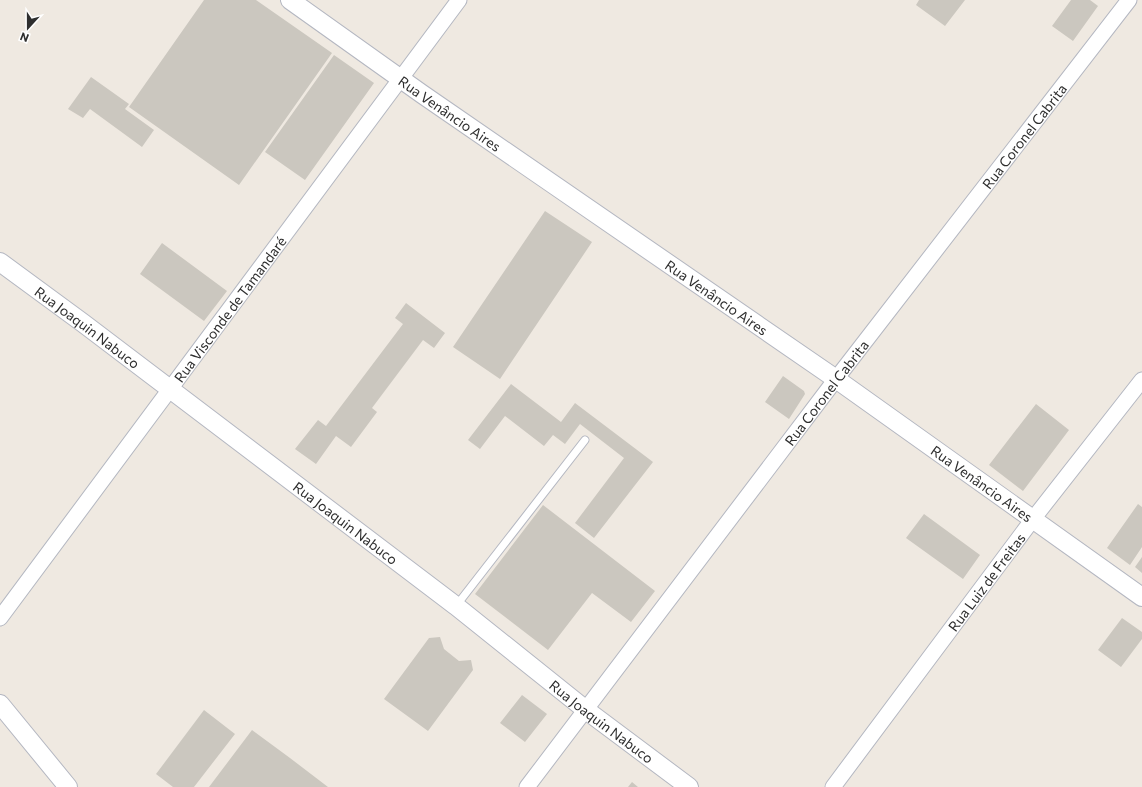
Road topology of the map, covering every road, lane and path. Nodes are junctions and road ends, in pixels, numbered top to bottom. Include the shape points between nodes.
1 (290, 0) edge
2 (459, 0) edge
3 (1128, 0) edge
4 (401, 79) junction
5 (0, 262) edge
6 (836, 379) junction
7 (1142, 380) edge
8 (170, 389) junction
9 (585, 440) dead end
10 (1033, 520) junction
11 (1142, 597) edge
12 (456, 606) junction
13 (0, 618) edge
14 (0, 704) edge
15 (586, 710) junction
16 (68, 787) edge
17 (527, 787) edge
18 (689, 787) edge
19 (833, 787) edge

1 - 4 street, Rua Venâncio Aires
2 - 4 street, Rua Visconde de Tamandaré
3 - 6 street, Rua Coronel Cabrita
4 - 6 street, Rua Venâncio Aires
4 - 8 street, Rua Visconde de Tamandaré
5 - 8 street, Rua Joaquin Nabuco
6 - 10 street, Rua Venâncio Aires
6 - 15 street, Rua Coronel Cabrita
7 - 10 street, Rua Luiz de Freitas
8 - 12 street, Rua Joaquin Nabuco
8 - 13 street, Rua Visconde de Tamandaré
9 - 12 lane
10 - 11 street, Rua Venâncio Aires
10 - 19 street, Rua Luiz de Freitas
12 - 15 street, Rua Joaquin Nabuco
14 - 16 street
15 - 17 street, Rua Coronel Cabrita
15 - 18 street, Rua Joaquin Nabuco

